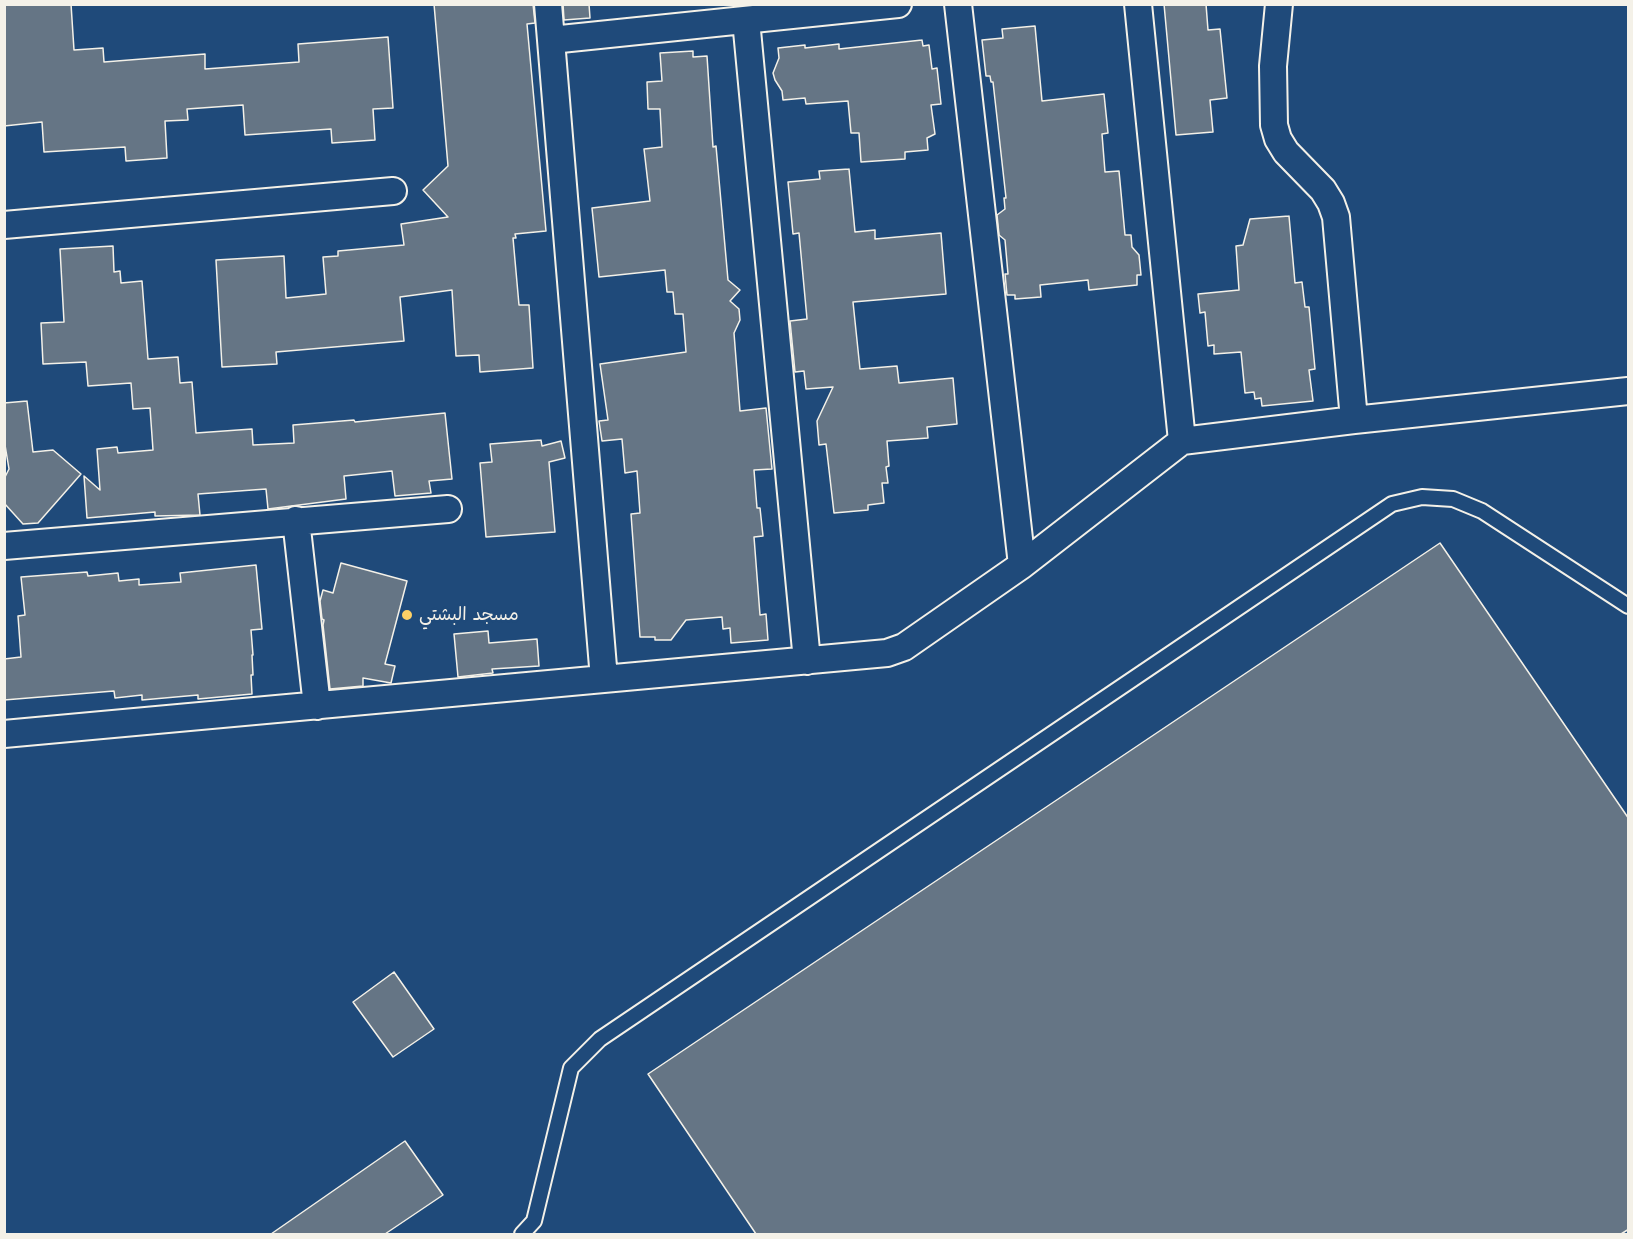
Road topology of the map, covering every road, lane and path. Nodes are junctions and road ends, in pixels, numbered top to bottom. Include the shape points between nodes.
1 (548, 4) edge
2 (898, 4) edge
3 (958, 4) edge
4 (1138, 4) edge
5 (1279, 4) edge
6 (746, 20) junction
7 (551, 40) junction
8 (393, 191) dead end
9 (4, 225) edge
10 (1629, 391) edge
11 (1354, 420) junction
12 (1182, 441) junction
13 (448, 509) dead end
14 (297, 520) junction
15 (4, 546) edge
16 (1022, 565) junction
17 (1629, 606) edge
18 (807, 661) junction
19 (604, 679) junction
20 (317, 706) junction
21 (4, 734) edge
22 (522, 1234) edge

1 - 7 street
2 - 6 street
3 - 16 street
4 - 12 street
5 - 11 street via 1274,125 1286,152 1323,190 1336,217
6 - 7 street
6 - 18 street
7 - 19 street
8 - 9 street
10 - 11 street
11 - 12 street
12 - 16 street
13 - 14 street
14 - 15 street
14 - 20 street
16 - 18 street via 904,647 887,653
17 - 22 lane via 1482,511 1453,499 1422,497 1392,504 600,1039 571,1068 534,1221
18 - 19 street
19 - 20 street
20 - 21 street

